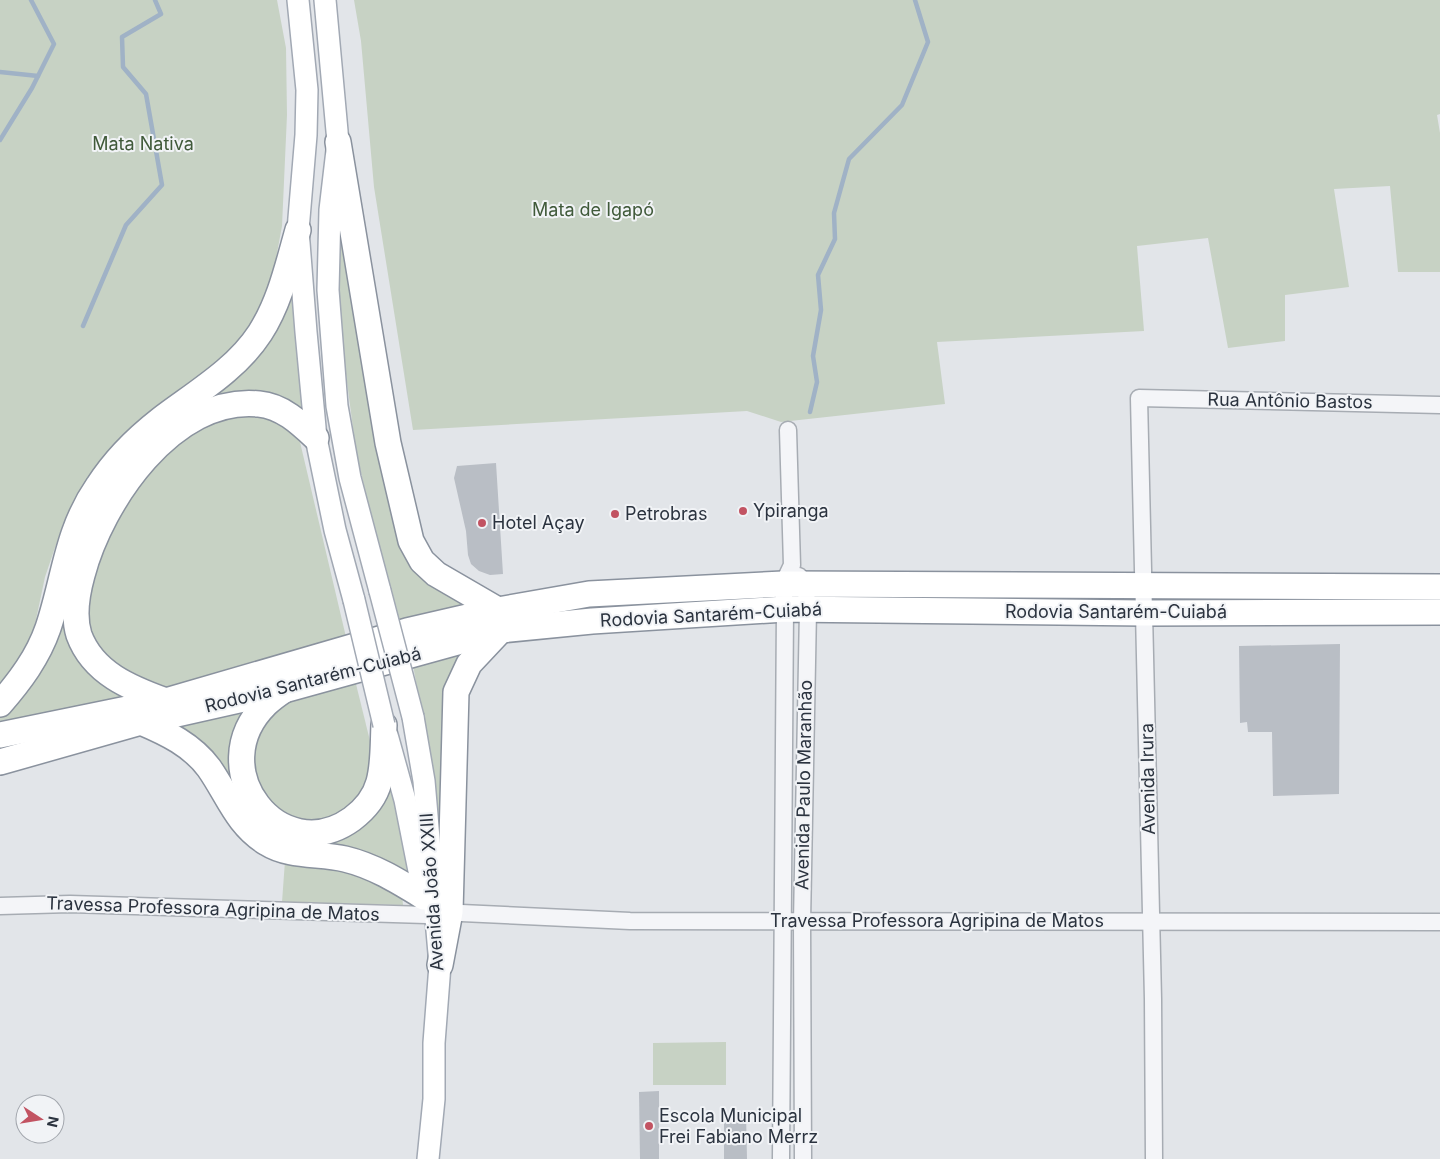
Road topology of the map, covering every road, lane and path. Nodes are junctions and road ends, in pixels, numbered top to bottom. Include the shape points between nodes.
1 (298, 0) edge
2 (325, 0) edge
3 (338, 142) junction
4 (298, 230) junction
5 (1139, 398) joint
6 (1440, 404) edge
7 (788, 430) dead end
8 (316, 438) junction
9 (794, 578) junction
10 (1144, 587) junction
11 (1440, 587) edge
12 (796, 609) junction
13 (1440, 612) edge
14 (1144, 613) junction
15 (499, 620) junction
16 (284, 690) junction
17 (166, 701) junction
18 (0, 704) edge
19 (141, 722) junction
20 (384, 725) junction
21 (0, 735) edge
22 (0, 762) edge
23 (0, 906) edge
24 (434, 909) junction
25 (1151, 920) junction
26 (784, 921) junction
27 (802, 922) junction
28 (1440, 922) edge
29 (440, 965) joint
30 (434, 1043) junction
31 (428, 1159) edge
32 (781, 1159) edge
33 (803, 1159) edge
34 (1154, 1159) edge

1 - 4 main road via 307,90
2 - 3 main road, Avenida João XXIII
3 - 15 highway via 388,443 411,542 422,561 436,574
3 - 24 main road, Avenida João XXIII, bridge via 330,210 328,290 337,406 350,478 413,716 424,781
4 - 8 main road
4 - 18 highway via 277,298 260,334 235,362 128,449 97,486 75,527 48,628 25,675
5 - 6 street, Rua Antônio Bastos
5 - 10 street, Avenida Irura
7 - 9 street, Avenida Paulo Maranhão
8 - 17 highway via 293,417 271,406 236,404 215,409 192,420 157,447 126,480 103,519 87,555 79,587 76,618 79,634 100,669 133,689
8 - 20 main road, bridge
9 - 10 highway, Rodovia Santarém-Cuiabá
9 - 12 street, Avenida Paulo Maranhão
9 - 12 street, Avenida Paulo Maranhão
9 - 15 highway, Rodovia Santarém-Cuiabá via 589,594
10 - 11 highway, Rodovia Santarém-Cuiabá
10 - 14 street, Avenida Irura
12 - 14 highway, Rodovia Santarém-Cuiabá
12 - 15 highway, Rodovia Santarém-Cuiabá via 592,621
12 - 26 street, Avenida Paulo Maranhão
12 - 27 street, Avenida Paulo Maranhão
13 - 14 highway, Rodovia Santarém-Cuiabá
14 - 25 street, Avenida Irura
15 - 16 highway, Rodovia Santarém-Cuiabá
15 - 17 highway, Rodovia Santarém-Cuiabá via 407,631
15 - 24 highway via 469,664 456,692
16 - 19 highway, Rodovia Santarém-Cuiabá
16 - 20 highway via 266,704 247,734 242,772 245,786 256,806 289,828 306,832 327,831 344,825 360,813 372,799 379,783
17 - 21 highway, Rodovia Santarém-Cuiabá
19 - 22 highway, Rodovia Santarém-Cuiabá
19 - 24 highway via 182,742 197,754 238,817 268,844 284,850 364,864 384,873
20 - 24 main road
23 - 24 street, Travessa Professora Agripina de Matos
24 - 26 street, Travessa Professora Agripina de Matos via 630,921
24 - 29 highway
24 - 30 main road
25 - 27 street, Travessa Professora Agripina de Matos
25 - 28 street, Travessa Professora Agripina de Matos
25 - 34 street, Avenida Irura
26 - 27 street, Travessa Professora Agripina de Matos
26 - 32 street, Avenida Paulo Maranhão
27 - 33 street, Avenida Paulo Maranhão
29 - 30 main road, Avenida João XXIII
30 - 31 main road, Avenida João XXIII via 434,1099

